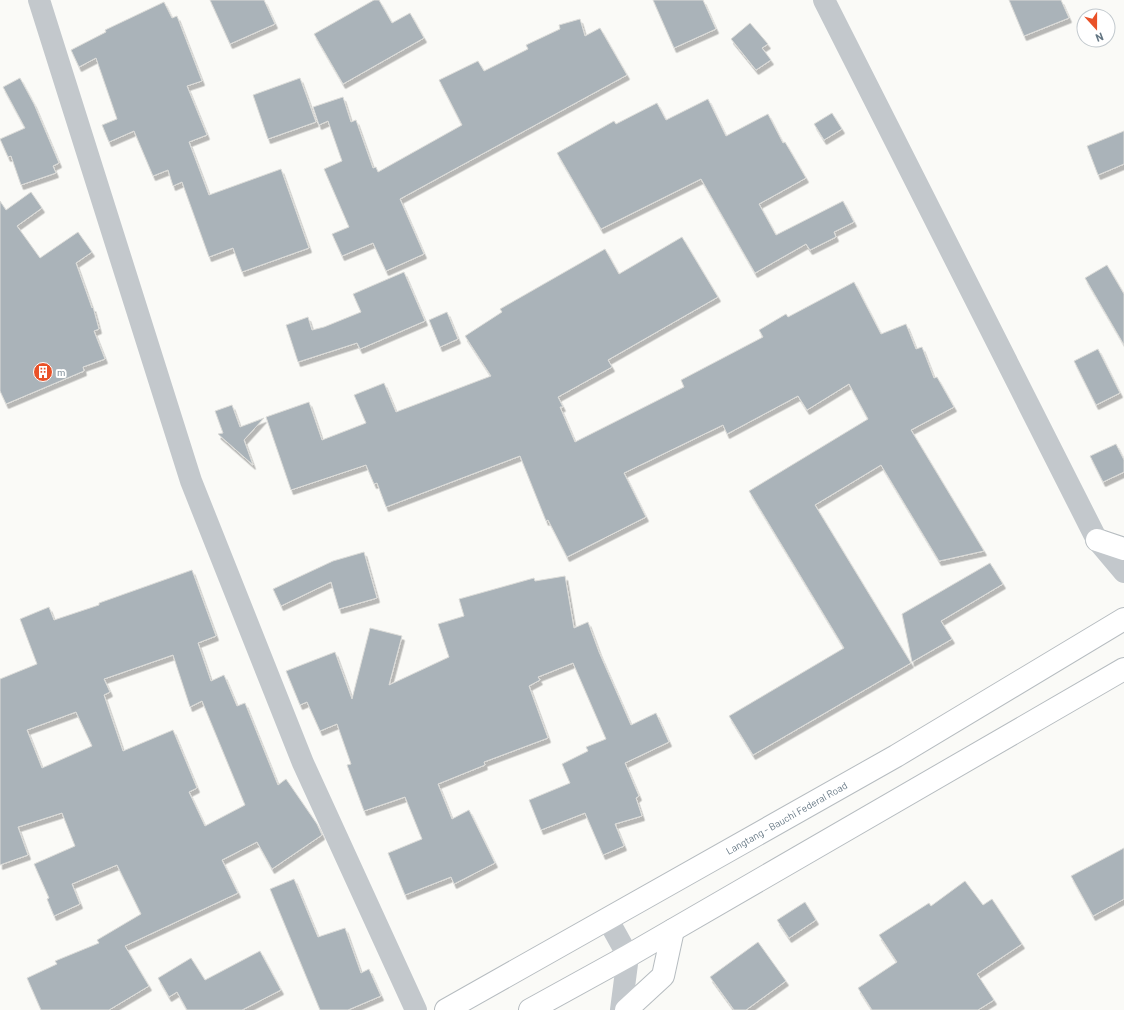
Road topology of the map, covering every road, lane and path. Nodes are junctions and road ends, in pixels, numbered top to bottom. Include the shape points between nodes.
1 (39, 0) edge
2 (824, 0) edge
3 (1097, 540) junction
4 (1124, 549) edge
5 (1124, 572) edge
6 (1124, 619) edge
7 (1124, 669) edge
8 (608, 920) junction
9 (673, 930) junction
10 (628, 956) junction
11 (416, 1010) edge
12 (446, 1010) edge
13 (530, 1010) edge
14 (621, 1010) edge
15 (626, 1010) edge

1 - 11 street via 190,481 303,763
2 - 3 street
3 - 4 main road
3 - 5 street
6 - 8 main road, Langtang - Bauchi Federal Road via 896,756
7 - 9 main road
8 - 10 street
8 - 12 main road, Langtang - Bauchi Federal Road
9 - 10 main road
9 - 15 main road via 663,976
10 - 13 main road
10 - 14 street

